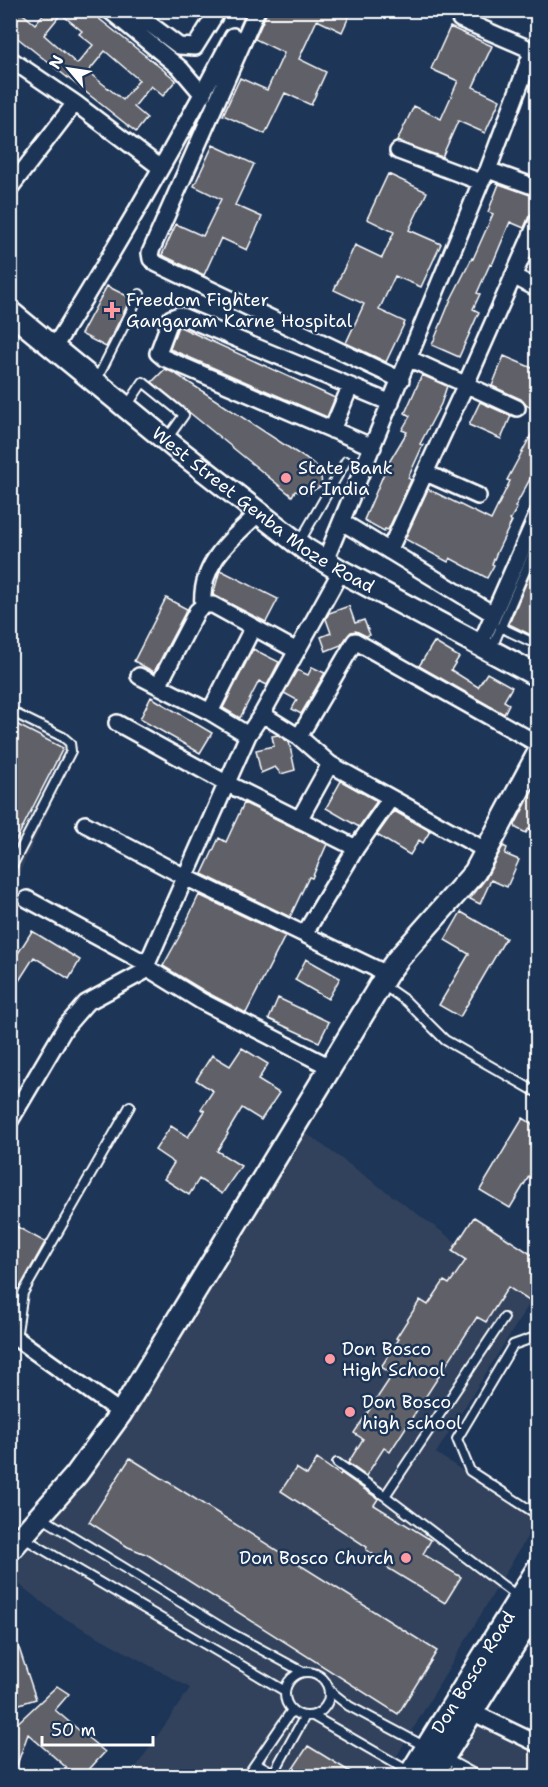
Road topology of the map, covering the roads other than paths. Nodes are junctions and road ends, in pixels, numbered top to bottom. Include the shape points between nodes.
1 (109, 10) edge
2 (131, 10) edge
3 (218, 10) edge
4 (257, 10) edge
5 (460, 19) dead end
6 (233, 36) dead end
7 (10, 59) edge
8 (531, 78) edge
9 (202, 95) junction
10 (75, 104) junction
11 (398, 151) dead end
12 (161, 168) junction
13 (485, 176) junction
14 (10, 188) edge
15 (537, 188) edge
16 (537, 220) edge
17 (513, 276) junction
18 (537, 289) edge
19 (140, 294) dead end
20 (10, 312) edge
21 (53, 349) junction
22 (410, 358) junction
23 (401, 380) junction
24 (96, 382) junction
25 (466, 384) junction
26 (350, 387) junction
27 (391, 404) junction
28 (126, 407) junction
29 (517, 408) dead end
30 (332, 430) junction
31 (166, 440) junction
32 (373, 447) junction
33 (346, 461) dead end
34 (426, 473) junction
35 (478, 496) dead end
36 (259, 513) junction
37 (537, 513) edge
38 (342, 522) junction
39 (537, 541) edge
40 (299, 544) junction
41 (389, 551) junction
42 (333, 566) junction
43 (202, 607) junction
44 (253, 627) junction
45 (492, 634) junction
46 (537, 645) edge
47 (297, 651) junction
48 (139, 676) dead end
49 (537, 676) edge
50 (158, 686) junction
51 (10, 711) edge
52 (210, 712) junction
53 (262, 714) junction
54 (117, 723) dead end
55 (248, 735) junction
56 (299, 737) junction
57 (537, 744) edge
58 (537, 754) edge
59 (330, 764) junction
60 (226, 783) junction
61 (391, 798) junction
62 (299, 820) junction
63 (85, 824) dead end
64 (356, 848) junction
65 (487, 851) junction
66 (10, 870) edge
67 (184, 877) junction
68 (27, 899) dead end
69 (304, 933) junction
70 (148, 967) junction
71 (385, 979) junction
72 (332, 1068) junction
73 (537, 1093) edge
74 (130, 1106) dead end
75 (10, 1121) edge
76 (504, 1318) dead end
77 (13, 1336) edge
78 (537, 1336) edge
79 (121, 1413) junction
80 (337, 1463) dead end
81 (385, 1496) junction
82 (537, 1515) edge
83 (40, 1516) junction
84 (14, 1538) edge
85 (537, 1568) edge
86 (528, 1602) edge
87 (303, 1672) junction
88 (285, 1691) junction
89 (330, 1691) junction
90 (292, 1710) junction
91 (472, 1712) junction
92 (309, 1716) junction
93 (537, 1744) edge
94 (444, 1762) edge
95 (256, 1763) junction
96 (273, 1775) edge
97 (410, 1775) edge
98 (247, 1776) edge
99 (432, 1776) edge
100 (477, 1776) edge

1 - 9 street via 181,69
2 - 3 street via 179,46 195,47
4 - 23 street via 150,253 151,259
5 - 8 street via 525,47 531,55
6 - 9 street
7 - 10 street
8 - 13 street
9 - 12 street
10 - 12 street
10 - 14 street
11 - 13 street
12 - 21 street
13 - 15 street
13 - 22 street
16 - 17 street
17 - 18 street
17 - 25 street
19 - 24 lane
20 - 21 street, West Street Genba Moze Road
21 - 24 street, West Street Genba Moze Road
22 - 23 street
22 - 25 street
23 - 27 street
24 - 28 street, West Street Genba Moze Road
25 - 29 street
25 - 34 street
26 - 27 street
26 - 30 street
26 - 30 street via 179,315 171,318 158,353 164,358
27 - 32 street
28 - 31 street, West Street Genba Moze Road
28 - 31 lane via 143,382 184,415
30 - 32 street
31 - 36 street, West Street Genba Moze Road
32 - 38 street
33 - 40 lane
34 - 35 street
34 - 41 street
36 - 40 street, West Street Genba Moze Road
36 - 43 street via 217,556 201,591
37 - 45 street
38 - 41 street
38 - 42 street
39 - 45 lane
40 - 42 street, West Street Genba Moze Road
41 - 45 street
42 - 45 street, West Street Genba Moze Road
42 - 47 street
43 - 44 street via 213,605
43 - 50 street
44 - 47 street
44 - 52 street
45 - 46 lane
45 - 49 street, West Street Genba Moze Road
47 - 53 street
48 - 50 street
50 - 52 street
51 - 66 lane via 63,737 70,743 71,752
52 - 55 street
53 - 55 street
53 - 56 street
54 - 60 street
55 - 60 street
56 - 57 street via 355,641
56 - 59 street
58 - 65 street
59 - 61 street
59 - 62 street
60 - 62 street
60 - 67 street
61 - 64 street
61 - 65 street
62 - 64 street
63 - 67 street
64 - 69 street
65 - 71 street via 475,872
67 - 69 street
67 - 70 street
68 - 70 street
69 - 71 street
70 - 72 street via 201,1001
70 - 75 street via 86,1004 66,1026
71 - 72 street
71 - 73 lane via 445,1040
72 - 79 street
74 - 77 lane via 23,1293
76 - 81 lane
77 - 79 street
78 - 82 lane via 513,1345 458,1439 470,1472
79 - 83 street via 76,1476
80 - 81 lane
81 - 86 lane
83 - 84 street
83 - 87 lane via 231,1633
84 - 88 lane
85 - 86 street, Don Bosco Road
86 - 91 street, Don Bosco Road
86 - 94 street, Don Bosco Road
87 - 88 lane via 290,1680
87 - 89 lane via 322,1677
88 - 90 lane
89 - 92 lane via 325,1708
89 - 94 lane
90 - 92 lane
90 - 95 lane
91 - 93 street
91 - 94 street, Don Bosco Road
92 - 96 lane
92 - 97 lane
94 - 97 street, Don Bosco Road
94 - 99 street, Don Bosco Road
94 - 100 lane
95 - 96 lane
95 - 98 lane

